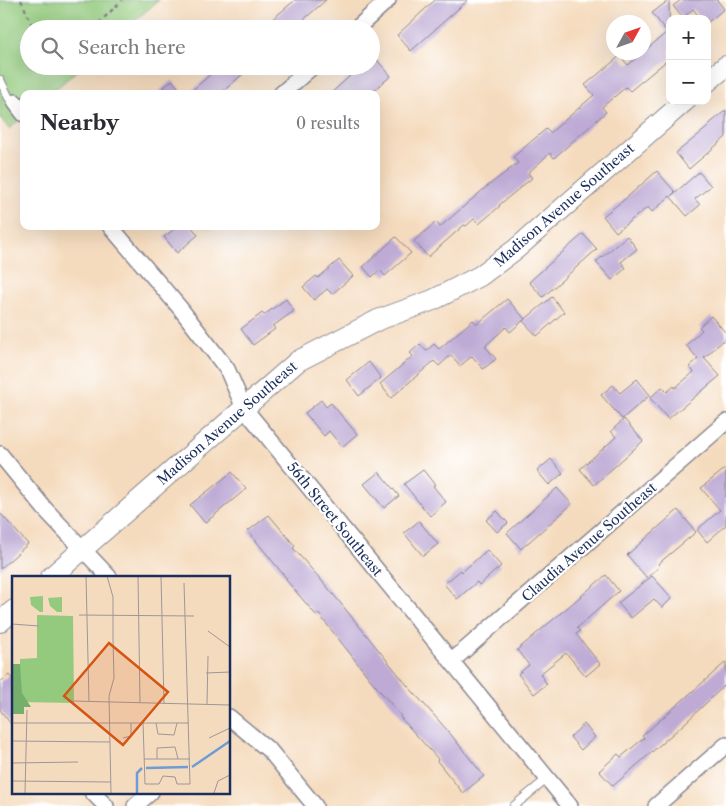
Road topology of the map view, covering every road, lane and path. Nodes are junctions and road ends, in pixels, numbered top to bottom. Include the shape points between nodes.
1 (21, 0) edge
2 (122, 0) edge
3 (388, 0) edge
4 (30, 20) edge
5 (102, 20) edge
6 (366, 20) edge
7 (726, 66) edge
8 (303, 75) edge
9 (711, 79) edge
10 (0, 80) edge
11 (286, 90) edge
12 (680, 105) edge
13 (19, 108) edge
14 (114, 231) edge
15 (244, 408) junction
16 (726, 422) edge
17 (0, 454) edge
18 (83, 549) junction
19 (52, 576) edge
20 (108, 576) edge
21 (12, 612) edge
22 (0, 622) edge
23 (452, 661) junction
24 (230, 719) edge
25 (726, 745) edge
26 (548, 778) junction
27 (94, 794) edge
28 (149, 794) edge
29 (106, 806) edge
30 (135, 806) edge
31 (315, 806) edge
32 (514, 806) edge
33 (570, 806) edge
34 (656, 806) edge

1 - 4 path
2 - 5 path
3 - 6 street
7 - 9 street
8 - 11 street
10 - 13 lane via 9,98
12 - 15 street, Madison Avenue Southeast via 480,276 433,300 378,320 298,361
14 - 15 street, 56th Street Southeast via 180,308 226,369
15 - 18 street, Madison Avenue Southeast
15 - 23 street, 56th Street Southeast
16 - 23 street, Claudia Avenue Southeast
17 - 18 street
18 - 19 street, Madison Avenue Southeast
18 - 20 street
21 - 22 street
23 - 26 street, 56th Street Southeast
24 - 31 street via 270,751
25 - 34 street
26 - 32 lane
26 - 33 street, 56th Street Southeast
27 - 29 street
28 - 30 street

